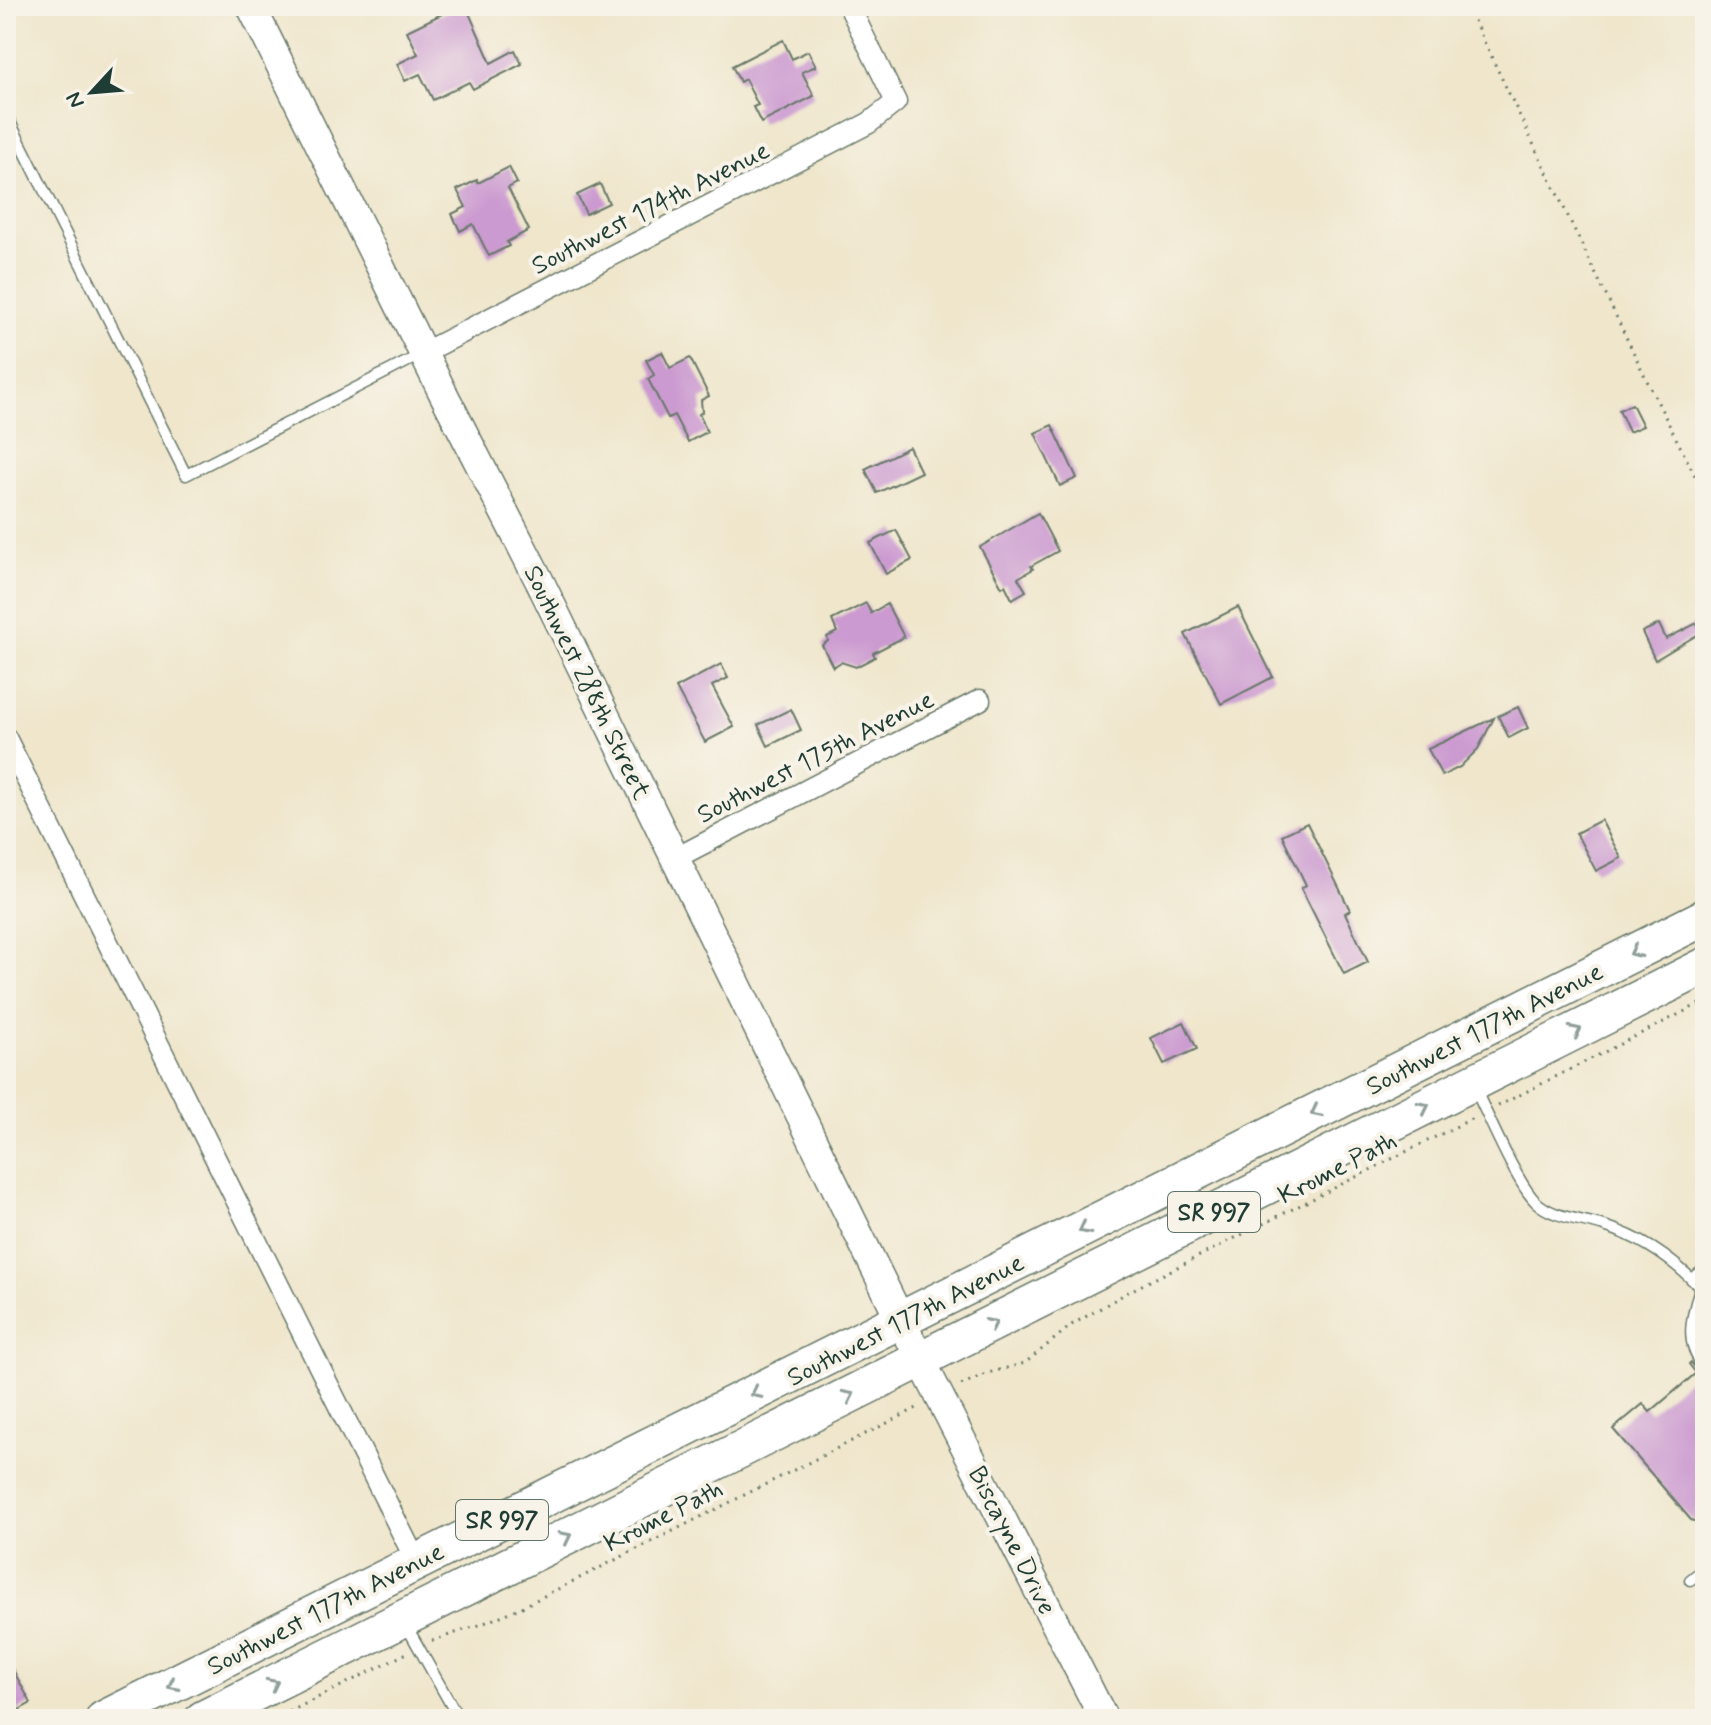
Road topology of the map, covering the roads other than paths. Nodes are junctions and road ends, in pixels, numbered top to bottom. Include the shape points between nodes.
1 (251, 6) edge
2 (849, 6) edge
3 (6, 114) edge
4 (423, 353) junction
5 (980, 700) dead end
6 (6, 738) edge
7 (674, 859) junction
8 (1705, 917) edge
9 (1705, 966) edge
10 (1482, 1102) junction
11 (1705, 1269) edge
12 (1699, 1287) edge
13 (901, 1321) junction
14 (923, 1360) junction
15 (1705, 1368) edge
16 (417, 1563) junction
17 (1705, 1568) edge
18 (1690, 1580) dead end
19 (414, 1638) junction
20 (104, 1719) edge
21 (203, 1719) edge
22 (459, 1719) edge
23 (1104, 1719) edge

1 - 4 street, Southwest 288th Street
2 - 4 street, Southwest 174th Avenue via 896,102 869,123
3 - 4 lane via 186,475
4 - 7 street, Southwest 288th Street
5 - 7 street, Southwest 175th Avenue
6 - 16 street
7 - 13 street, Southwest 288th Street
8 -> 13 highway, Southwest 177th Avenue / SR 997
10 -> 9 highway, Southwest 177th Avenue / SR 997
10 - 12 lane via 1538,1205 1631,1237 1668,1258
14 -> 10 highway, Southwest 177th Avenue / SR 997
11 - 12 lane
12 - 15 lane via 1690,1333
13 - 14 street, Southwest 288th Street
13 -> 16 highway, Southwest 177th Avenue / SR 997
19 -> 14 highway, Southwest 177th Avenue / SR 997
14 - 23 street, Biscayne Drive
16 -> 20 highway, Southwest 177th Avenue / SR 997
17 - 18 lane
21 -> 19 highway, Southwest 177th Avenue / SR 997
19 - 22 lane

